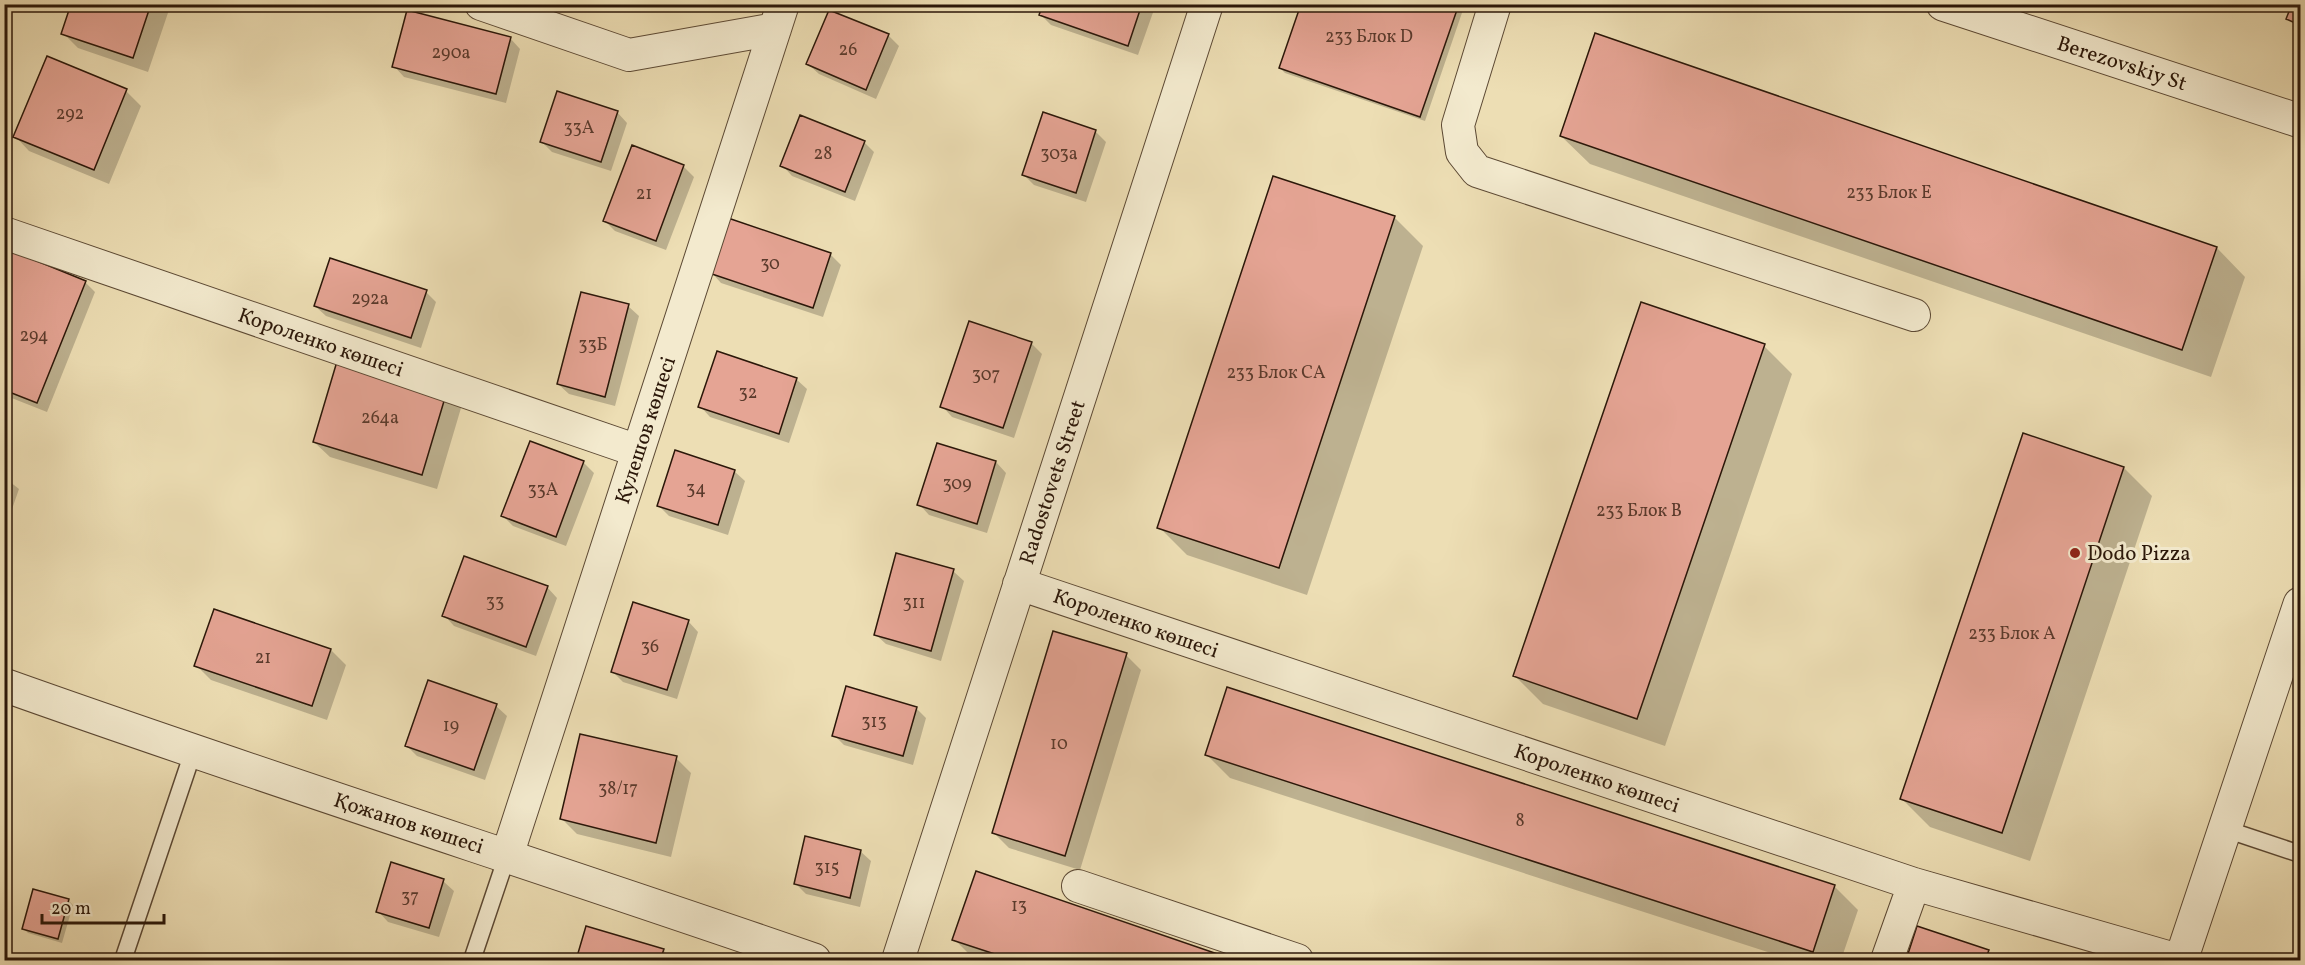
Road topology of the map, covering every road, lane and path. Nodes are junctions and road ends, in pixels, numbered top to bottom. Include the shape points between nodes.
1 (481, 4) edge
2 (1207, 4) edge
3 (1495, 4) edge
4 (1946, 5) edge
5 (779, 17) edge
6 (2301, 121) edge
7 (4, 233) edge
8 (1914, 315) dead end
9 (638, 451) junction
10 (1019, 584) junction
11 (2301, 604) edge
12 (4, 686) edge
13 (193, 752) junction
14 (2225, 829) junction
15 (2301, 854) edge
16 (507, 855) junction
17 (1914, 884) junction
18 (1078, 886) dead end
19 (123, 960) edge
20 (472, 960) edge
21 (814, 960) edge
22 (898, 960) edge
23 (1297, 960) edge
24 (1887, 960) edge
25 (2180, 960) edge

1 - 5 street via 629,55
2 - 10 street, Radostovets Street
3 - 8 street via 1458,125 1462,152 1477,171
4 - 6 street, Berezovskiy St
5 - 9 street, Кулешов көшесі
7 - 9 street, Короленко көшесі
9 - 16 street, Кулешов көшесі
10 - 17 street, Короленко көшесі
10 - 22 street, Radostovets Street
11 - 14 street
12 - 13 street, Қожанов көшесі
13 - 16 street, Қожанов көшесі
13 - 19 lane
14 - 15 lane
14 - 25 street
16 - 20 lane
16 - 21 street, Қожанов көшесі
17 - 24 street
17 - 25 street, Короленко көшесі
18 - 23 street

